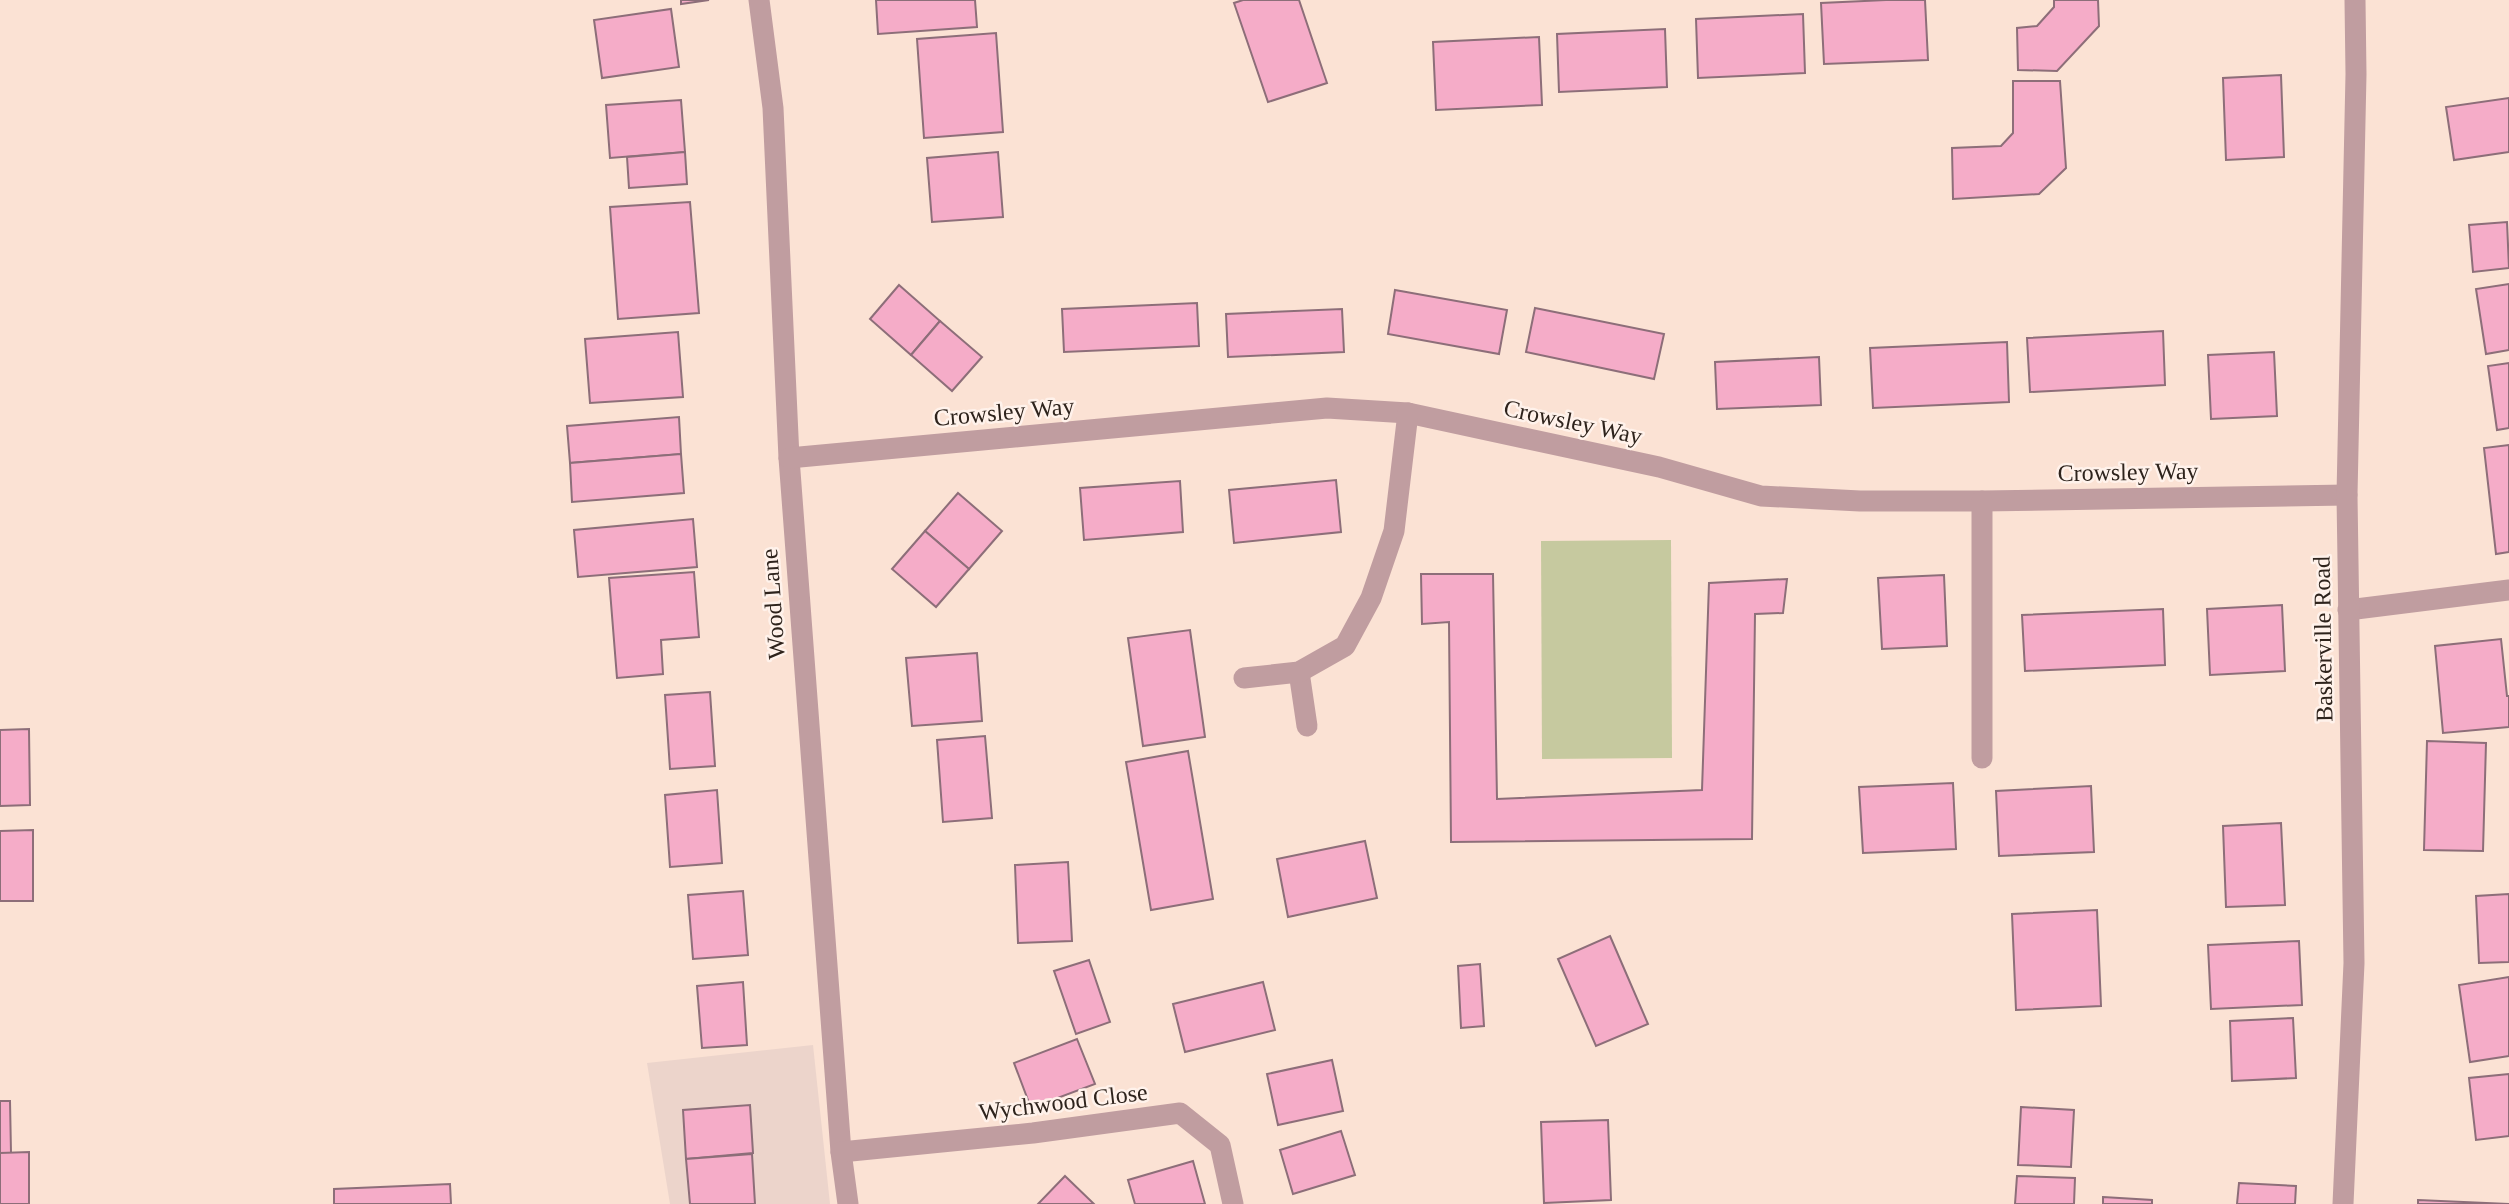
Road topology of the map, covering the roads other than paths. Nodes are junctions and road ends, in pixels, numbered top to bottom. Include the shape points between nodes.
1 (759, 0) edge
2 (2355, 0) edge
3 (1408, 413) junction
4 (789, 458) junction
5 (2347, 495) junction
6 (1982, 501) junction
7 (2509, 590) edge
8 (2348, 610) junction
9 (1299, 672) junction
10 (1244, 678) dead end
11 (1307, 726) dead end
12 (1982, 758) dead end
13 (841, 1152) junction
14 (848, 1204) edge
15 (1233, 1204) edge
16 (2343, 1204) edge

1 - 4 street, Wood Lane via 773,108
2 - 5 street, Baskerville Road
3 - 4 street, Crowsley Way via 1327,408
3 - 6 street, Crowsley Way via 1659,467 1760,496
3 - 9 street via 1394,531 1371,597 1345,646
4 - 13 street, Wood Lane
5 - 6 street, Crowsley Way
5 - 8 street, Baskerville Road
6 - 12 street
7 - 8 street
8 - 16 street, Baskerville Road via 2354,963
9 - 10 street
9 - 11 street
13 - 14 street, Wood Lane
13 - 15 street, Wychwood Close via 1180,1113 1220,1145

